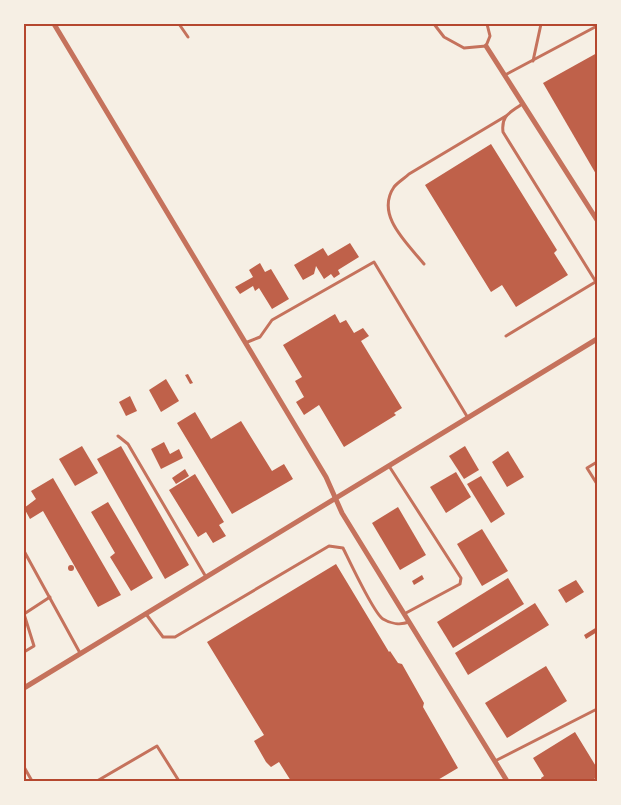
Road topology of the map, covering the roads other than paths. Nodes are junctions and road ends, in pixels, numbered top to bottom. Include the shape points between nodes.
1 (54, 24) edge
2 (179, 24) edge
3 (434, 24) edge
4 (487, 24) edge
5 (541, 24) edge
6 (597, 26) edge
7 (188, 37) dead end
8 (486, 46) junction
9 (533, 62) junction
10 (504, 76) junction
11 (522, 104) junction
12 (506, 116) junction
13 (597, 220) edge
14 (424, 264) dead end
15 (596, 281) edge
16 (506, 336) dead end
17 (597, 339) edge
18 (245, 343) junction
19 (468, 418) junction
20 (118, 436) dead end
21 (597, 462) edge
22 (389, 466) junction
23 (597, 484) edge
24 (336, 497) junction
25 (24, 551) edge
26 (206, 577) junction
27 (50, 597) junction
28 (24, 613) edge
29 (146, 614) junction
30 (404, 614) junction
31 (409, 622) junction
32 (24, 652) edge
33 (81, 654) junction
34 (24, 688) edge
35 (597, 710) edge
36 (495, 762) junction
37 (24, 767) edge
38 (32, 781) edge
39 (97, 781) edge
40 (178, 781) edge
41 (507, 781) edge

1 - 18 street
2 - 7 lane
3 - 8 lane via 444,37 464,48
4 - 8 lane via 490,36
5 - 9 lane
6 - 9 lane
8 - 10 street
9 - 10 lane
10 - 11 street
11 - 12 lane
11 - 13 street
12 - 14 lane via 395,185 388,200 390,219
12 - 15 lane via 502,123 503,132
15 - 16 lane
17 - 19 street
18 - 19 lane via 260,337 272,320 374,262
18 - 24 street
19 - 22 street
20 - 26 lane via 128,444
21 - 23 lane via 588,468
22 - 24 street
22 - 30 lane via 461,578 460,584
24 - 26 street
24 - 30 street via 342,513
25 - 27 lane
26 - 29 street
27 - 28 lane
27 - 33 lane
28 - 32 lane via 34,646
29 - 31 lane via 163,637 175,637 329,546 343,548 381,618 393,623
29 - 33 street
30 - 31 street
31 - 36 street
33 - 34 street
35 - 36 lane
36 - 41 street
37 - 38 lane
39 - 40 lane via 157,746

